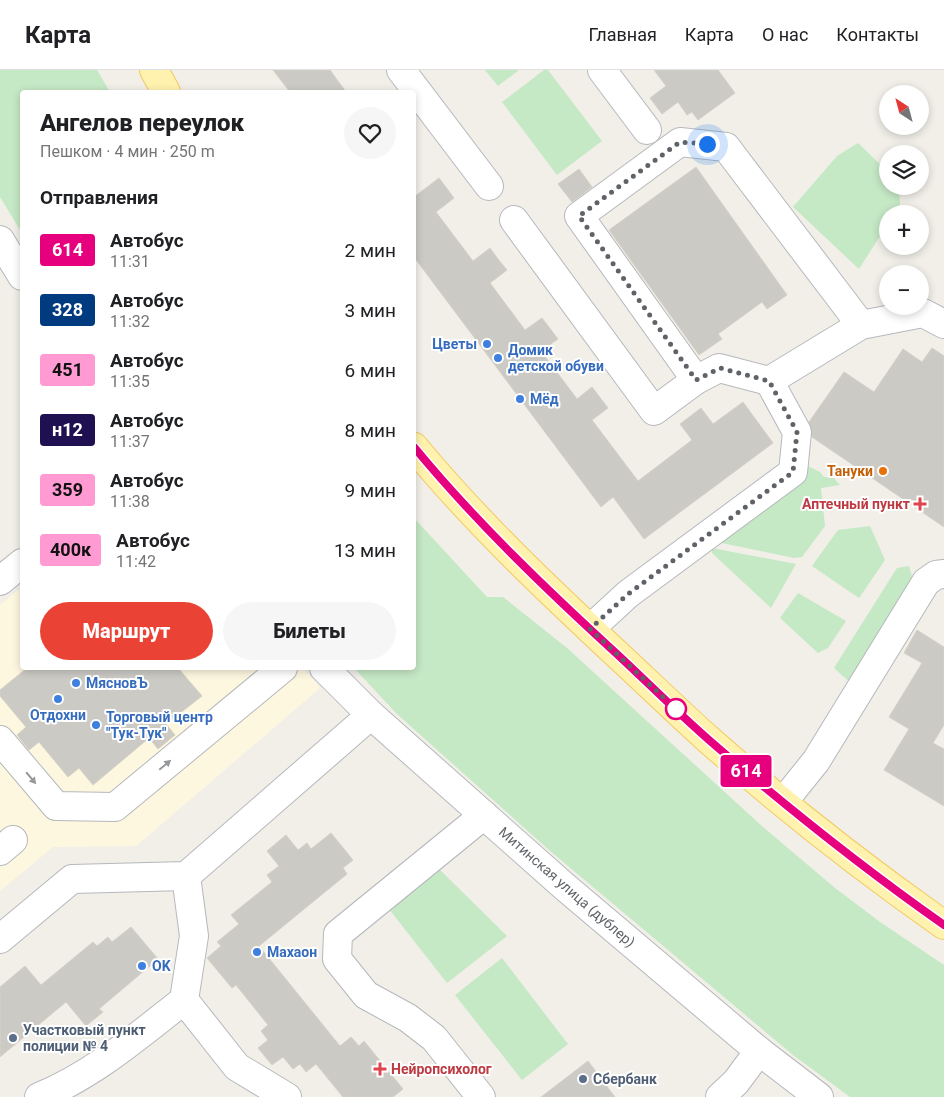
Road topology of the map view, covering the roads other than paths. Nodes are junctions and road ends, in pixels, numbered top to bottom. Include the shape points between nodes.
1 (154, 70) edge
2 (401, 70) edge
3 (602, 70) edge
4 (165, 90) edge
5 (647, 130) dead end
6 (489, 186) dead end
7 (514, 220) dead end
8 (0, 240) edge
9 (20, 273) edge
10 (861, 324) junction
11 (944, 324) edge
12 (696, 380) junction
13 (769, 381) junction
14 (416, 449) edge
15 (20, 565) edge
16 (944, 574) edge
17 (0, 581) edge
18 (590, 629) junction
19 (281, 670) edge
20 (326, 670) edge
21 (371, 716) junction
22 (0, 740) edge
23 (783, 802) junction
24 (484, 815) junction
25 (186, 876) junction
26 (944, 925) edge
27 (0, 940) edge
28 (184, 1000) junction
29 (759, 1051) junction
30 (39, 1097) edge
31 (287, 1097) edge
32 (481, 1097) edge
33 (720, 1097) edge
34 (819, 1097) edge

1 - 4 main road
2 - 6 street
3 - 5 street
7 - 12 street via 654,411
8 - 9 street
10 - 11 street via 923,313
10 - 12 street via 726,147 680,142 579,216
10 - 13 street
12 - 13 street via 720,368
13 - 18 street via 797,432 793,472 628,594
14 - 18 main road via 489,530
15 - 17 street
16 - 23 street via 926,582 816,761
18 - 23 main road via 709,740
22 -> 19 street via 56,806 115,807
20 - 21 street, Митинская улица (дублер)
21 - 24 street, Митинская улица (дублер)
21 - 25 street
23 - 26 main road
24 - 29 street, Митинская улица (дублер)
24 - 32 street via 338,934 337,959 366,995 408,1018 434,1038
25 - 27 street via 72,879
25 - 28 street via 194,936
28 - 30 street via 114,1056 61,1088
28 - 31 street via 237,1067
29 - 33 street via 736,1082
29 - 34 street, Митинская улица (дублер)

